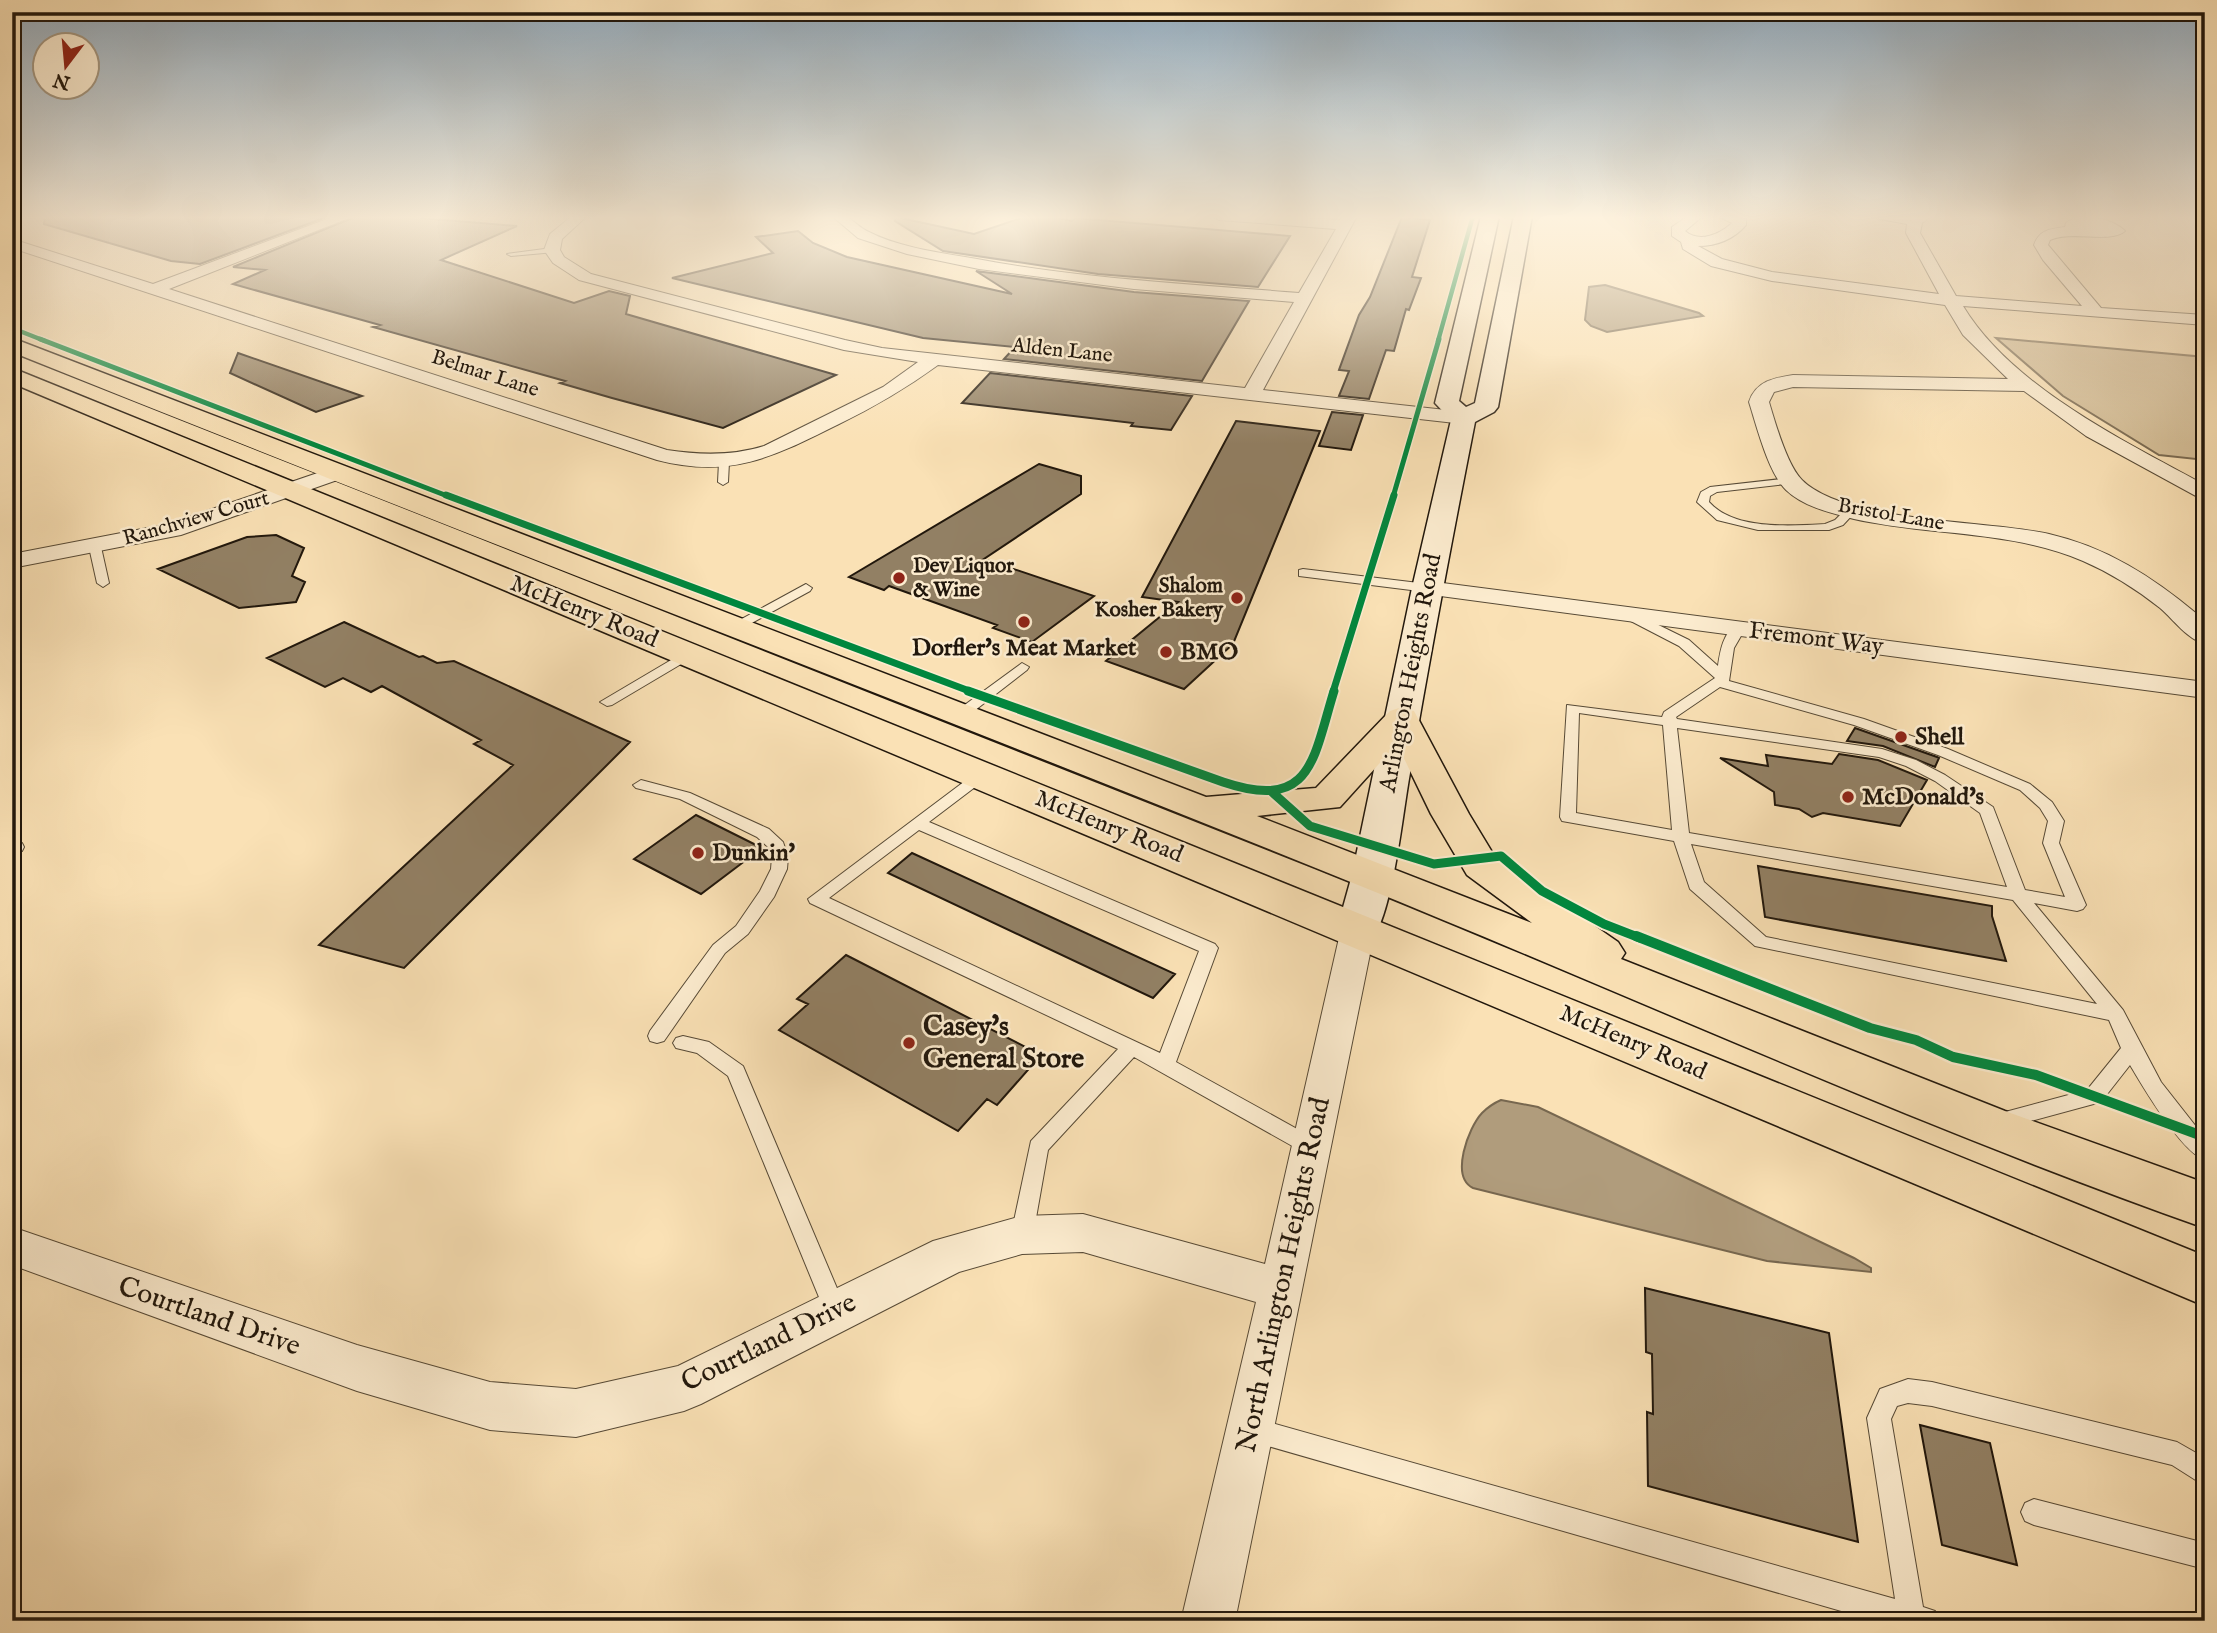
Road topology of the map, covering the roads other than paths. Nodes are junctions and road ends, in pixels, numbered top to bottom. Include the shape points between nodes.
1 (164, 292) edge
2 (638, 292) edge
3 (1244, 292) edge
4 (1309, 292) edge
5 (1472, 292) edge
6 (1508, 292) edge
7 (1882, 292) edge
8 (1946, 292) edge
9 (2079, 292) edge
10 (1306, 298) junction
11 (1950, 299) junction
12 (2095, 311) junction
13 (2205, 320) edge
14 (12, 344) edge
15 (933, 360) junction
16 (12, 375) edge
17 (2027, 385) junction
18 (1251, 395) junction
19 (1464, 418) junction
20 (724, 462) junction
21 (335, 473) junction
22 (1790, 481) junction
23 (723, 482) dead end
24 (290, 491) junction
25 (2205, 494) edge
26 (1850, 511) junction
27 (96, 547) junction
28 (12, 561) edge
29 (1303, 573) dead end
30 (103, 583) dead end
31 (806, 588) dead end
32 (1427, 589) junction
33 (1630, 615) junction
34 (734, 627) junction
35 (1738, 629) junction
36 (2205, 636) edge
37 (688, 654) junction
38 (1022, 667) dead end
39 (1721, 680) junction
40 (2205, 690) edge
41 (607, 702) dead end
42 (960, 715) junction
43 (1402, 718) junction
44 (1670, 723) junction
45 (982, 775) junction
46 (641, 785) dead end
47 (1201, 809) junction
48 (918, 823) junction
49 (1681, 836) junction
50 (1372, 875) junction
51 (2018, 895) junction
52 (1358, 929) junction
53 (1669, 998) junction
54 (2116, 1015) junction
55 (657, 1036) dead end
56 (683, 1043) dead end
57 (1132, 1047) junction
58 (2130, 1051) junction
59 (1165, 1065) junction
60 (1987, 1125) junction
61 (1312, 1148) junction
62 (2205, 1152) edge
63 (2205, 1206) edge
64 (1022, 1235) junction
65 (12, 1247) edge
66 (2205, 1281) edge
67 (1282, 1289) junction
68 (836, 1312) junction
69 (1251, 1430) junction
70 (2205, 1473) edge
71 (2034, 1512) dead end
72 (2205, 1556) edge
73 (1916, 1619) edge
74 (1208, 1621) edge

1 - 20 street, Belmar Lane via 663,456
2 - 15 street, Alden Lane via 844,345
3 - 10 street
4 - 10 street
5 - 19 main road via 1447,403
6 - 19 main road via 1486,407
7 - 11 street
8 - 11 street
9 - 12 street
10 - 18 street
11 - 12 street
11 - 17 street via 1969,331
12 - 13 street
14 - 21 main road, McHenry Road
15 - 18 street, Alden Lane
15 - 20 street, Belmar Lane via 890,391 783,444 754,457
16 - 24 main road, McHenry Road
17 - 22 street via 1806,381 1771,386 1759,402
17 - 25 street via 2093,432
18 - 19 street, Alden Lane
19 - 32 main road, Arlington Heights Road
20 - 23 lane
21 - 24 street, Ranchview Court
21 - 34 main road, McHenry Road
22 - 26 street, Bristol Lane via 1811,497
22 - 26 lane via 1714,489 1705,494 1703,502 1724,519 1765,527 1825,527 1840,522
24 - 27 street, Ranchview Court via 173,530
24 - 37 main road, McHenry Road
26 - 36 street, Bristol Lane via 2012,534 2079,550 2119,567 2174,604
27 - 28 street, Ranchview Court
27 - 30 lane
29 - 32 lane
31 - 34 lane
32 - 33 street, Fremont Way
32 - 43 main road, Arlington Heights Road
33 - 35 street, Fremont Way
33 - 39 lane via 1684,643
34 - 42 main road, McHenry Road
35 - 39 lane via 1727,648
35 - 40 street, Fremont Way
37 - 41 lane
37 - 45 main road, McHenry Road
38 - 42 lane
39 - 44 lane via 1669,715
39 - 51 lane via 1859,722 2025,787 2056,821 2051,844 2077,905
42 - 47 main road, McHenry Road
43 - 47 main road via 1326,799
43 - 50 main road, Arlington Heights Road
43 - 53 main road via 1482,866
44 - 49 lane
44 - 49 lane via 1572,708 1568,817
44 - 51 lane via 1882,753 1911,763 1987,810
45 - 48 lane
45 - 52 main road, McHenry Road
46 - 55 lane via 685,796 763,833 780,857 768,893 742,930 719,949
47 - 50 main road, McHenry Road
48 - 57 lane via 816,899
48 - 59 lane via 1209,948
49 - 51 lane
49 - 54 lane via 1696,885 1760,942
50 - 52 main road, Arlington Heights Road
50 - 53 main road, McHenry Road
51 - 54 lane
52 - 61 street, North Arlington Heights Road
52 - 66 main road, McHenry Road
53 - 60 main road, McHenry Road
54 - 58 lane
56 - 68 lane via 702,1047 736,1071
57 - 59 lane
57 - 64 lane via 1038,1147
58 - 60 lane via 2094,1096
58 - 62 lane via 2182,1128
59 - 61 lane
60 - 63 main road, McHenry Road
61 - 67 street, North Arlington Heights Road
64 - 67 street, Courtland Drive via 1083,1233
64 - 68 street, Courtland Drive via 949,1255
65 - 68 street, Courtland Drive via 357,1368 490,1406 576,1413 684,1388
67 - 69 street, North Arlington Heights Road
69 - 73 lane
69 - 74 street, North Arlington Heights Road
70 - 73 lane via 2177,1454 1932,1394 1908,1391 1889,1397 1879,1418
71 - 72 lane

